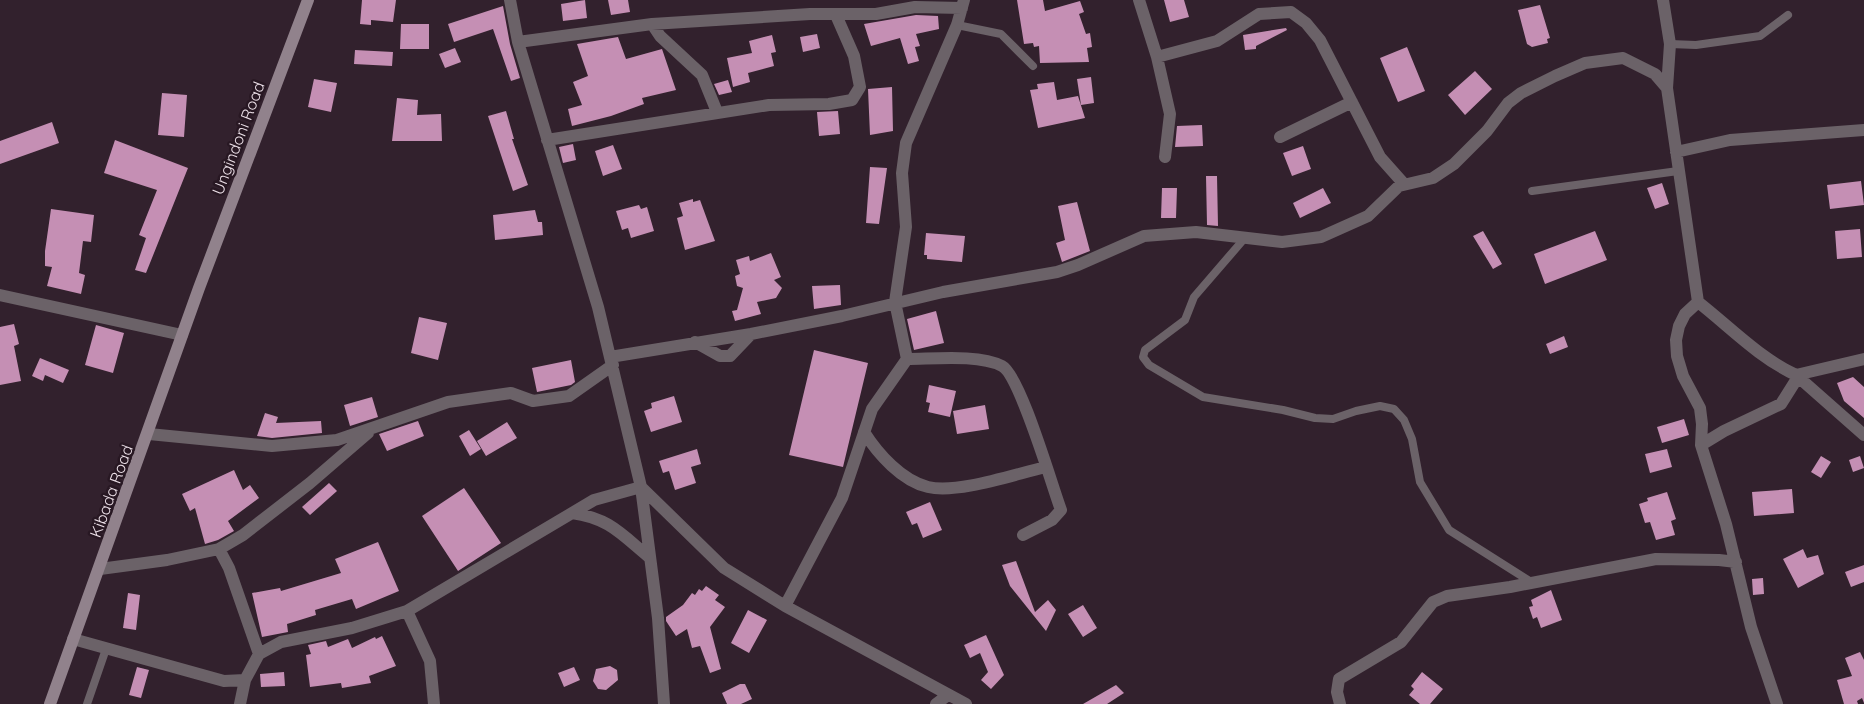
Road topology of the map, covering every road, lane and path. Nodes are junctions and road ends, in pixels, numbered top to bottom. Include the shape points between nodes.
1 (308, 0) edge
2 (510, 0) edge
3 (1139, 0) edge
4 (1663, 0) edge
5 (963, 4) edge
6 (836, 15) junction
7 (1788, 15) dead end
8 (652, 24) junction
9 (957, 25) junction
10 (518, 42) junction
11 (1670, 44) junction
12 (1157, 57) junction
13 (1033, 66) dead end
14 (1668, 88) junction
15 (1352, 102) junction
16 (717, 112) junction
17 (1864, 130) edge
18 (1280, 137) dead end
19 (547, 140) junction
20 (1676, 152) junction
21 (1165, 157) dead end
22 (1678, 171) junction
23 (1404, 184) junction
24 (1532, 191) dead end
25 (1244, 239) junction
26 (199, 288) joint
27 (0, 295) edge
28 (895, 302) junction
29 (1698, 302) junction
30 (751, 334) junction
31 (182, 335) junction
32 (695, 342) junction
33 (907, 359) junction
34 (1864, 359) edge
35 (611, 361) junction
36 (1797, 376) junction
37 (372, 430) junction
38 (864, 432) junction
39 (148, 434) junction
40 (1864, 435) edge
41 (1701, 445) junction
42 (1046, 467) junction
43 (641, 487) junction
44 (572, 513) junction
45 (1022, 535) dead end
46 (219, 549) junction
47 (649, 557) junction
48 (1736, 562) junction
49 (100, 569) junction
50 (1530, 582) junction
51 (784, 606) junction
52 (407, 612) junction
53 (73, 639) junction
54 (106, 649) junction
55 (259, 654) junction
56 (245, 680) junction
57 (948, 695) junction
58 (50, 704) edge
59 (87, 704) edge
60 (240, 704) edge
61 (434, 704) edge
62 (664, 704) edge
63 (936, 704) edge
64 (966, 704) edge
65 (1340, 704) edge
66 (1777, 704) edge

1 - 26 main road, Ungindoni Road
2 - 10 street
3 - 12 street
4 - 11 street
5 - 6 street
5 - 9 street
6 - 8 street
6 - 16 street via 854,56 860,87 852,100 829,104 769,104
7 - 11 lane via 1760,36 1696,45
8 - 10 street
8 - 16 street via 660,36 702,75
9 - 13 lane via 1001,34
9 - 28 street via 906,143 902,173 906,227
10 - 19 street
11 - 14 street
12 - 15 street via 1217,41 1259,14 1290,12 1306,23 1320,40
12 - 21 street via 1170,114
14 - 20 street
14 - 23 street via 1655,74 1623,58 1585,63 1520,93 1454,164 1433,178
15 - 18 street
15 - 23 street via 1380,157
16 - 19 street
17 - 20 street via 1730,140
19 - 35 street via 598,307
20 - 22 street
22 - 24 lane
22 - 29 street
23 - 25 street via 1368,216 1332,234 1282,242
25 - 28 street via 1196,232 1144,236 1057,272
25 - 50 lane via 1194,297 1186,320 1145,350 1143,357 1149,365 1203,397 1315,418 1333,419 1356,410 1380,406 1394,409 1404,420 1412,439 1420,482 1449,530
26 - 31 main road, Kibada Road
27 - 31 street
28 - 30 street
28 - 33 street
29 - 36 street via 1774,364
29 - 41 street via 1684,314 1676,340 1684,376 1700,408
30 - 32 street
30 - 32 street via 730,356 720,356
31 - 39 main road, Kibada Road
32 - 35 street
33 - 38 street via 872,409
33 - 42 street via 969,359 1002,366 1019,391
34 - 36 street
35 - 37 street via 569,396 532,401 511,393 448,402
35 - 43 street
36 - 40 street
36 - 41 street via 1781,404
37 - 39 street via 337,440 272,446
37 - 46 street via 310,483 243,535
38 - 42 street via 885,459 912,480 928,487 982,483
38 - 51 street via 842,498
39 - 49 main road, Kibada Road
41 - 48 street
42 - 45 street via 1060,510 1052,520
43 - 44 street via 594,500
43 - 47 street
43 - 51 street via 724,568
44 - 47 street via 605,521
44 - 52 street
46 - 49 street
46 - 55 street via 229,568
47 - 62 street via 658,618
48 - 50 street via 1656,559
48 - 66 street via 1751,627
49 - 53 main road, Kibada Road
50 - 65 street via 1447,596 1433,602 1401,642 1339,678 1336,692
51 - 57 street
52 - 55 street via 352,628 281,642
52 - 61 street via 430,661
53 - 54 street
53 - 58 main road, Kibada Road
54 - 56 street via 224,681
54 - 59 lane
55 - 56 street
56 - 60 street
57 - 63 street
57 - 64 street

